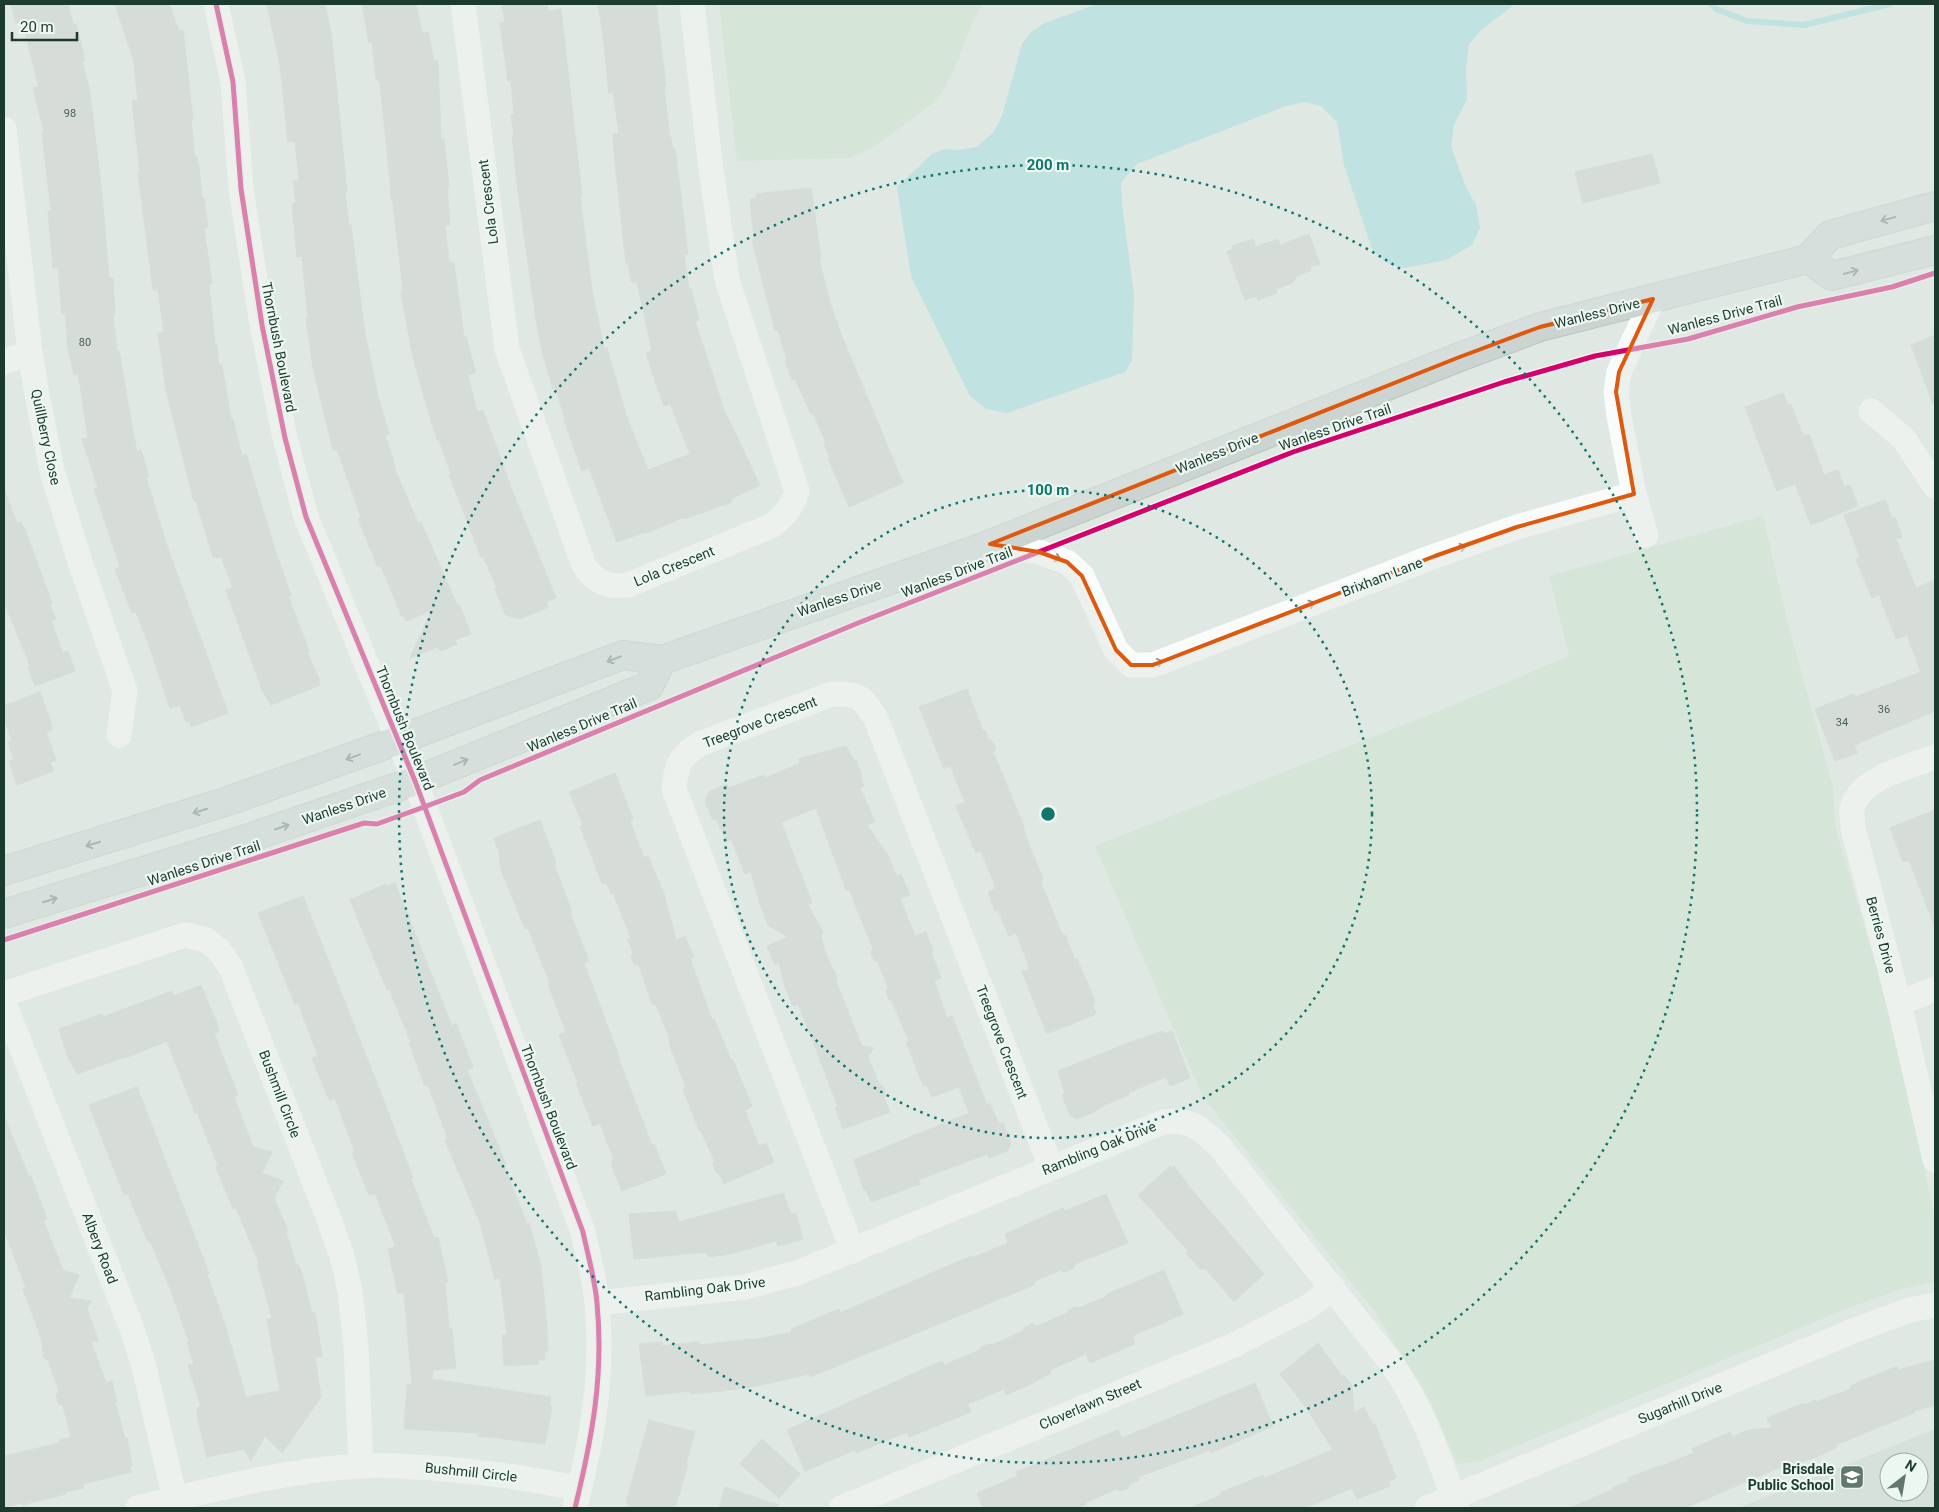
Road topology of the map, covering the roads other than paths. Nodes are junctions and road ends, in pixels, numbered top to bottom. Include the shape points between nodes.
1 (216, 4) edge
2 (463, 4) edge
3 (692, 4) edge
4 (4, 133) edge
5 (1935, 206) edge
6 (1935, 250) edge
7 (1808, 259) junction
8 (1653, 299) junction
9 (30, 352) junction
10 (4, 362) edge
11 (1871, 411) dead end
12 (1935, 486) edge
13 (1634, 494) junction
14 (1646, 535) dead end
15 (990, 544) junction
16 (662, 660) junction
17 (119, 735) dead end
18 (399, 740) junction
19 (1935, 757) edge
20 (416, 781) junction
21 (4, 871) edge
22 (4, 914) edge
23 (1935, 989) edge
24 (4, 994) edge
25 (4, 1003) edge
26 (1899, 1003) junction
27 (1935, 1160) edge
28 (1051, 1167) junction
29 (853, 1251) junction
30 (1332, 1288) junction
31 (597, 1302) junction
32 (1935, 1305) edge
33 (361, 1466) junction
34 (577, 1498) edge
35 (175, 1499) junction
36 (1455, 1503) edge
37 (138, 1508) edge
38 (841, 1508) edge
39 (1427, 1508) edge

1 - 18 street, Thornbush Boulevard via 233,82 242,189 262,325 286,438 306,517
2 - 3 street, Lola Crescent via 507,349 583,563 596,580 617,587 771,526 792,505 797,491 727,280
4 - 9 street, Quillberry Close
5 -> 7 main road via 1830,235
7 -> 6 main road via 1832,276
7 - 8 main road, Wanless Drive
8 - 13 street via 1618,372 1616,392
8 - 15 main road, Wanless Drive via 1531,330
9 - 10 street
9 - 17 street, Quillberry Close via 52,471 125,691
11 - 12 street via 1904,439
13 - 14 street
15 -> 13 street, Brixham Lane via 1039,552 1067,562 1082,576 1116,650 1131,665 1153,665 1435,556 1517,527
15 - 16 main road, Wanless Drive
16 -> 18 main road, Wanless Drive via 624,656
20 -> 16 main road, Wanless Drive via 649,686
18 - 20 street, Thornbush Boulevard
18 -> 21 main road, Wanless Drive via 228,801
19 - 26 street, Berries Drive via 1872,782 1859,794 1852,809 1853,828
22 -> 20 main road, Wanless Drive via 240,841
20 - 31 street, Thornbush Boulevard via 578,1215
23 - 26 street
24 - 33 street, Bushmill Circle via 185,935 206,940 218,950 234,977 342,1256 350,1291 356,1347
25 - 35 street, Albery Road via 132,1329
26 - 27 street, Berries Drive
28 - 29 street, Rambling Oak Drive
28 - 29 street, Treegrove Crescent via 876,719 866,702 850,693 832,694 702,743 682,758 676,771 674,789
28 - 30 street, Rambling Oak Drive via 1163,1122 1180,1121 1199,1128 1221,1148
29 - 31 street, Rambling Oak Drive via 797,1273 745,1287
30 - 36 street, Rambling Oak Drive via 1407,1386
30 - 38 street, Cloverlawn Street via 1308,1307 1232,1346
31 - 34 street, Thornbush Boulevard via 598,1396
32 - 36 street, Sugarhill Drive via 1910,1310 1858,1329
33 - 34 street, Bushmill Circle via 400,1466 511,1476
33 - 35 street, Bushmill Circle via 266,1479
35 - 37 street, Bushmill Circle
36 - 39 street, Sugarhill Drive

